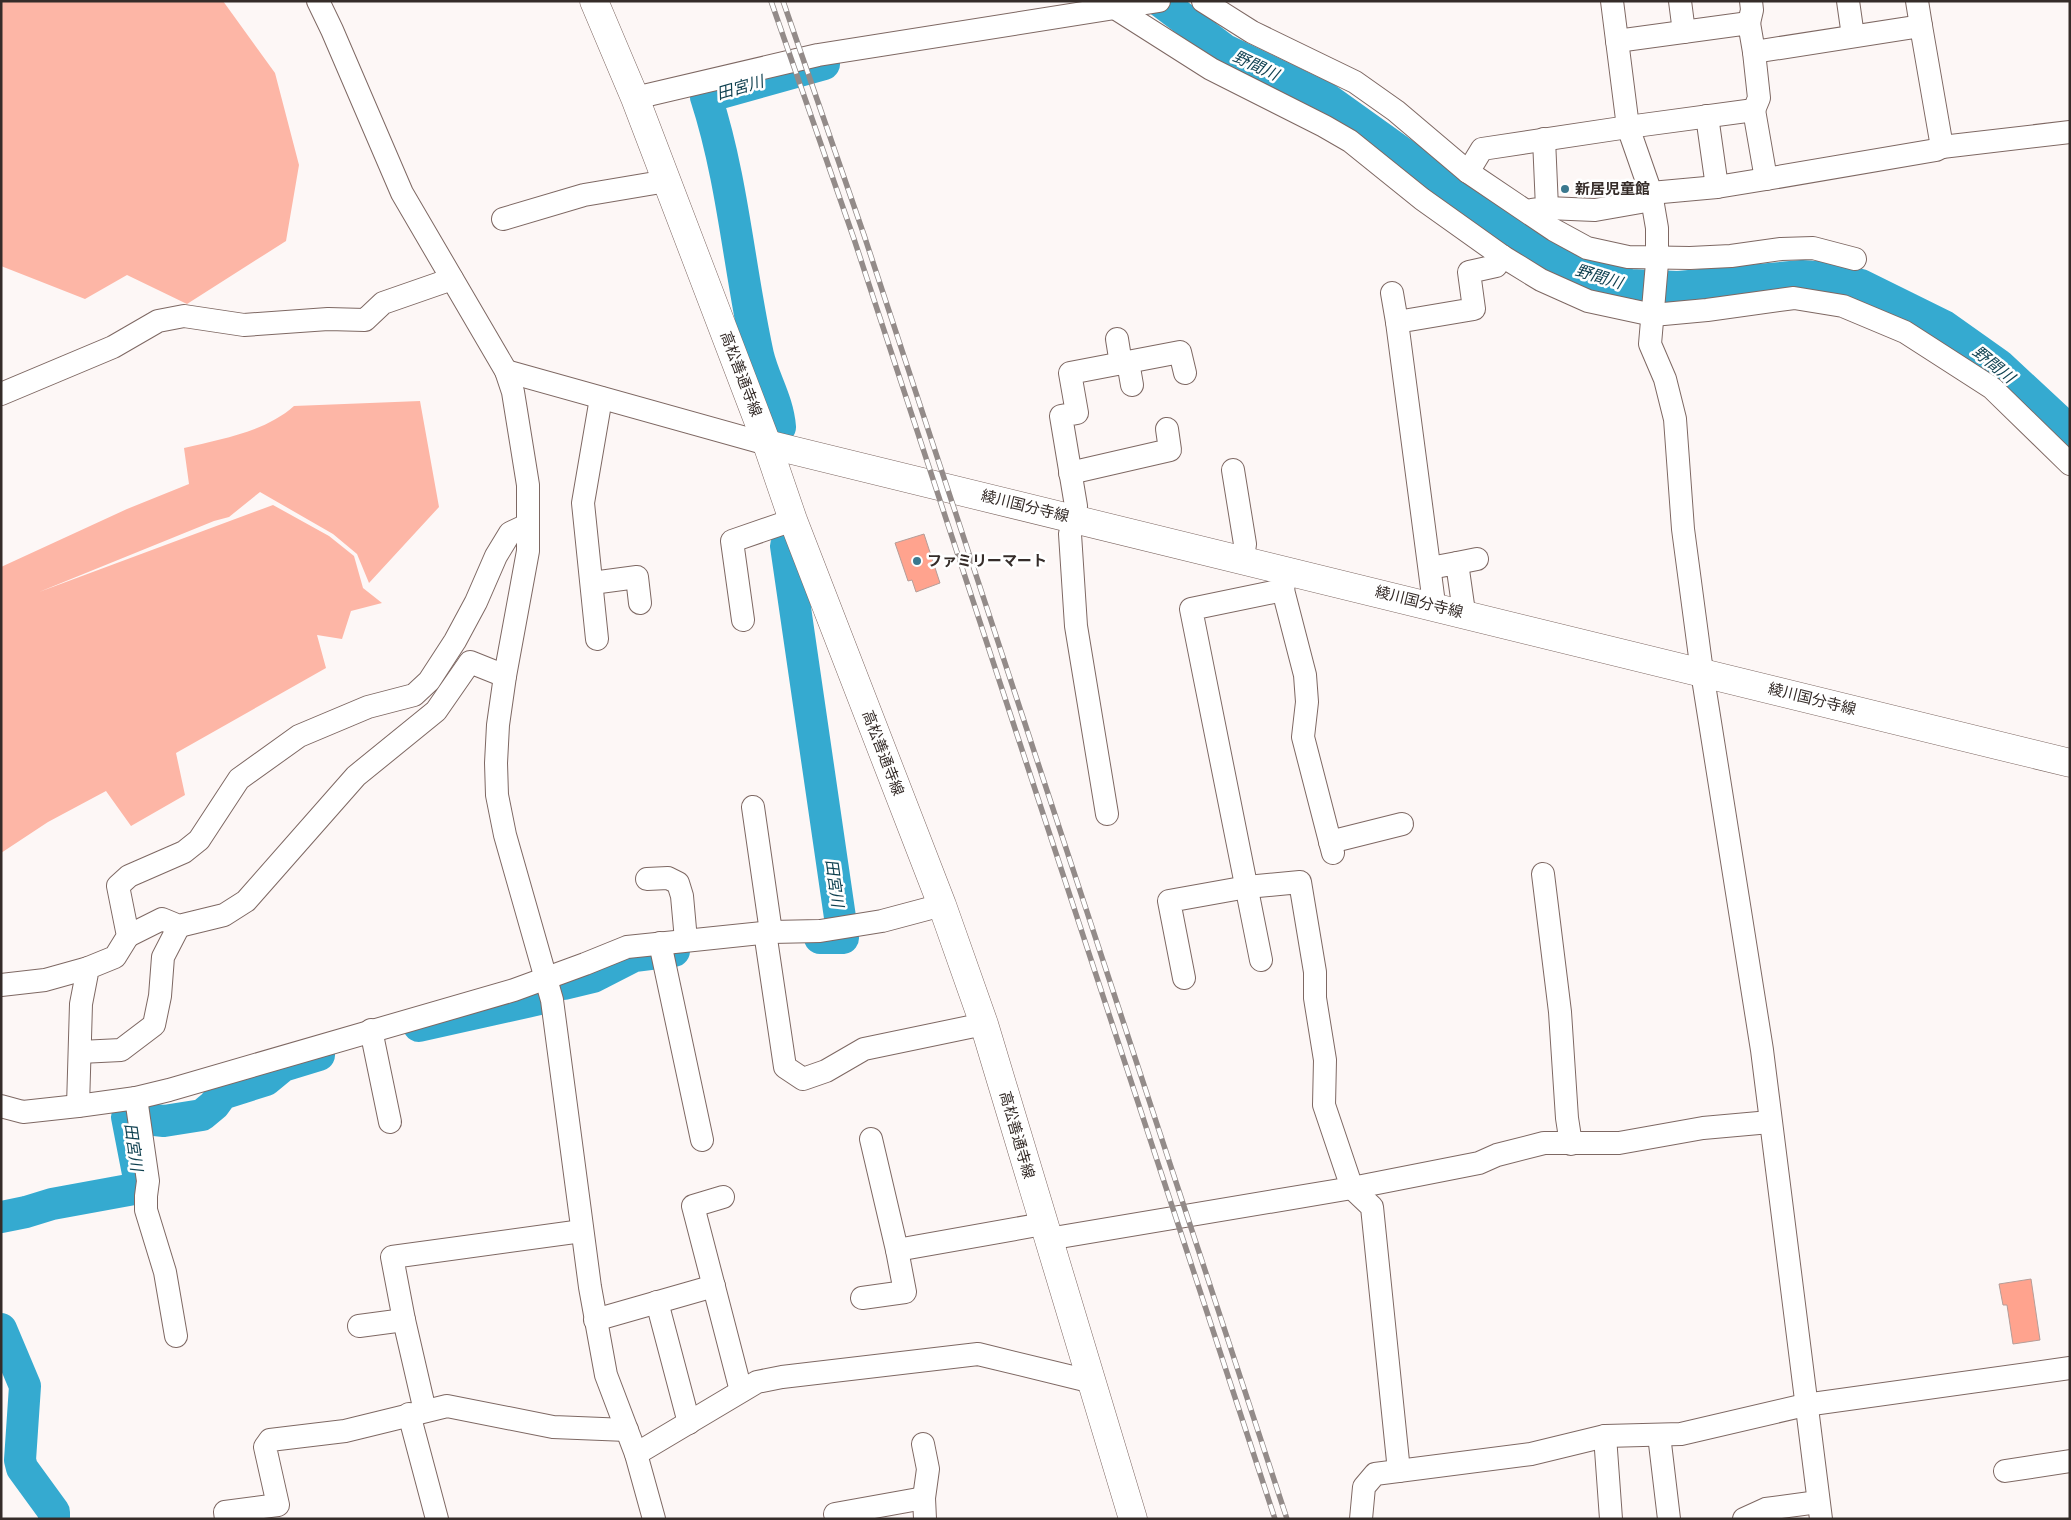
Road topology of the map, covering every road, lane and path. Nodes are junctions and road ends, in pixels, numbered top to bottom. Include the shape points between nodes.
1 (318, 1) edge
2 (594, 1) edge
3 (1159, 1) edge
4 (1203, 1) edge
5 (1612, 1) edge
6 (1680, 1) edge
7 (1848, 1) edge
8 (1917, 1) edge
9 (1115, 5) edge
10 (1750, 12) edge
11 (1921, 26) junction
12 (1684, 32) junction
13 (1853, 36) junction
14 (1617, 41) junction
15 (1754, 52) junction
16 (635, 98) junction
17 (1754, 110) junction
18 (1706, 116) junction
19 (1628, 127) junction
20 (2070, 132) edge
21 (1544, 139) junction
22 (1942, 147) junction
23 (1468, 172) junction
24 (1766, 179) junction
25 (667, 181) junction
26 (1717, 187) junction
27 (1651, 197) junction
28 (1537, 209) junction
29 (503, 219) dead end
30 (1502, 256) junction
31 (1855, 259) dead end
32 (1657, 260) junction
33 (452, 278) junction
34 (1392, 293) dead end
35 (1653, 312) junction
36 (1397, 322) junction
37 (1117, 339) dead end
38 (1124, 363) junction
39 (506, 371) junction
40 (1185, 373) dead end
41 (1132, 385) dead end
42 (1, 394) edge
43 (601, 398) junction
44 (1167, 429) dead end
45 (767, 444) junction
46 (2070, 464) edge
47 (1233, 470) dead end
48 (1070, 473) junction
49 (1073, 518) junction
50 (793, 520) junction
51 (527, 525) junction
52 (1243, 559) junction
53 (1430, 568) junction
54 (1284, 580) junction
55 (592, 583) junction
56 (640, 603) dead end
57 (1432, 606) junction
58 (1463, 613) junction
59 (743, 620) dead end
60 (597, 639) dead end
61 (1702, 672) junction
62 (505, 676) junction
63 (2070, 763) edge
64 (753, 807) dead end
65 (1107, 814) dead end
66 (1402, 824) dead end
67 (1543, 874) dead end
68 (647, 879) dead end
69 (1247, 888) junction
70 (942, 905) junction
71 (179, 926) junction
72 (128, 936) junction
73 (767, 937) junction
74 (686, 940) junction
75 (662, 952) junction
76 (1261, 960) dead end
77 (88, 968) junction
78 (547, 978) junction
79 (1184, 978) dead end
80 (1, 985) edge
81 (984, 1024) junction
82 (371, 1030) junction
83 (80, 1052) junction
84 (1, 1106) edge
85 (78, 1106) junction
86 (137, 1110) junction
87 (390, 1122) dead end
88 (1770, 1122) junction
89 (870, 1139) dead end
90 (702, 1140) dead end
91 (1571, 1144) junction
92 (1352, 1188) junction
93 (723, 1197) dead end
94 (582, 1232) junction
95 (1045, 1232) junction
96 (897, 1250) junction
97 (714, 1286) junction
98 (862, 1298) dead end
99 (657, 1302) junction
100 (404, 1320) junction
101 (595, 1320) junction
102 (359, 1326) dead end
103 (176, 1336) dead end
104 (2070, 1368) edge
105 (1093, 1382) junction
106 (742, 1391) junction
107 (1806, 1405) junction
108 (417, 1412) junction
109 (689, 1423) junction
110 (627, 1430) junction
111 (1659, 1434) junction
112 (1605, 1436) junction
113 (923, 1444) dead end
114 (636, 1454) junction
115 (2070, 1461) edge
116 (1399, 1471) junction
117 (2005, 1471) dead end
118 (925, 1508) edge
119 (1820, 1510) edge
120 (835, 1514) dead end
121 (226, 1519) edge
122 (437, 1519) edge
123 (654, 1519) edge
124 (1133, 1519) edge
125 (1361, 1519) edge
126 (1611, 1519) edge
127 (1669, 1519) edge
128 (1744, 1519) edge

1 - 33 street via 402,193
2 - 16 main road, 高松善通寺線
3 - 9 street
4 - 23 street via 1252,32 1355,82 1396,111
5 - 14 street
6 - 12 street
7 - 13 street
8 - 11 street
9 - 16 street via 818,55
9 - 30 street via 1211,69 1350,141 1422,199
10 - 12 street
10 - 15 street
11 - 13 street
11 - 22 street
12 - 14 street
13 - 15 street
14 - 19 street
15 - 17 street via 1759,98
16 - 25 main road, 高松善通寺線
17 - 18 street
17 - 24 street
18 - 19 street
18 - 26 street
19 - 21 street
19 - 27 street
20 - 22 street
21 - 23 street via 1482,149
21 - 28 street
22 - 24 street
23 - 28 street
24 - 26 street
25 - 29 street via 584,195
25 - 45 main road, 高松善通寺線
26 - 27 street
27 - 28 street via 1595,210
27 - 32 street via 1657,228
28 - 32 street via 1554,230 1587,248
30 - 35 street via 1541,280 1588,302
30 - 36 street via 1496,266 1469,272 1474,309
31 - 32 street via 1814,248
32 - 35 street
33 - 39 street
33 - 42 street via 383,303 365,320 328,318 244,325 184,316 158,321 113,346
34 - 36 street
35 - 46 street via 1707,310 1794,298 1843,306 1905,332 1992,388
35 - 61 street via 1650,344 1665,379 1675,419 1683,529
36 - 53 street
37 - 38 street
38 - 40 street via 1180,352
38 - 41 street
38 - 48 street via 1070,373 1077,414 1061,416
39 - 43 street
39 - 51 street via 513,392 528,485
43 - 45 street
43 - 55 street via 573,505
44 - 48 street via 1170,450
45 - 49 main road, 綾川国分寺線
45 - 50 main road, 高松善通寺線
47 - 52 street via 1245,544
48 - 49 street via 1076,506
49 - 52 main road, 綾川国分寺線
49 - 65 street via 1070,534 1076,626
50 - 59 street via 732,541
50 - 70 main road, 高松善通寺線
51 - 62 street via 528,550
51 - 72 street via 510,533 455,641 429,681 414,695 368,707 299,736 240,779 199,840 184,852 130,876 118,886
52 - 54 main road, 綾川国分寺線
53 - 57 street via 1434,596
53 - 58 street via 1467,561
54 - 57 main road, 綾川国分寺線
54 - 66 street via 1305,675 1307,702 1303,737 1331,848
54 - 69 street via 1191,609
55 - 56 street via 637,577
55 - 60 street
57 - 58 main road, 綾川国分寺線
58 - 61 main road, 綾川国分寺線
61 - 63 main road, 綾川国分寺線
61 - 88 street via 1762,1050
62 - 71 street via 470,662 436,711 356,776 246,901 224,916
62 - 78 street via 497,734 497,795 505,835
64 - 73 street
67 - 91 street via 1560,1012
68 - 74 street via 668,878 678,883
69 - 76 street
69 - 79 street via 1169,900
69 - 92 street via 1300,882 1325,1060 1324,1104
70 - 73 street via 882,921
70 - 81 main road, 高松善通寺線
71 - 72 street via 162,919
71 - 83 street via 163,957 154,1025 121,1050
72 - 77 street via 115,957
73 - 74 street
73 - 81 street via 785,1067 803,1079 826,1071 864,1049
74 - 75 street
75 - 78 street via 627,947
75 - 90 street
77 - 80 street via 45,980
77 - 83 street via 81,1004
78 - 82 street
78 - 94 street
81 - 95 main road, 高松善通寺線
82 - 86 street via 169,1090
82 - 87 street
83 - 85 street
84 - 85 street via 23,1112
85 - 86 street
86 - 103 street via 148,1181 146,1210 165,1272
88 - 91 street via 1703,1128 1619,1143
88 - 107 street
89 - 96 street
91 - 92 street via 1544,1143 1479,1163
92 - 95 street
92 - 116 street via 1372,1207
93 - 97 street via 693,1206
94 - 100 street via 392,1257
94 - 101 street
95 - 96 street
95 - 105 main road, 高松善通寺線
96 - 98 street via 904,1292
97 - 99 street
97 - 106 street
99 - 101 street
99 - 109 street
100 - 102 street
100 - 108 street
101 - 110 street via 606,1375
104 - 107 street
105 - 106 street via 978,1354 782,1377 757,1382
105 - 124 main road, 高松善通寺線
106 - 109 street
107 - 111 street via 1681,1434
107 - 119 street
108 - 110 street via 447,1406 553,1427
108 - 121 street via 345,1431 270,1440 265,1447 278,1505 225,1512
108 - 122 street
109 - 114 street
110 - 114 street
111 - 112 street
111 - 127 street
112 - 116 street via 1531,1454
112 - 126 street
113 - 118 street via 928,1469
114 - 123 street
115 - 117 street
116 - 125 street via 1375,1474 1364,1487
118 - 120 street
119 - 128 street via 1766,1509

